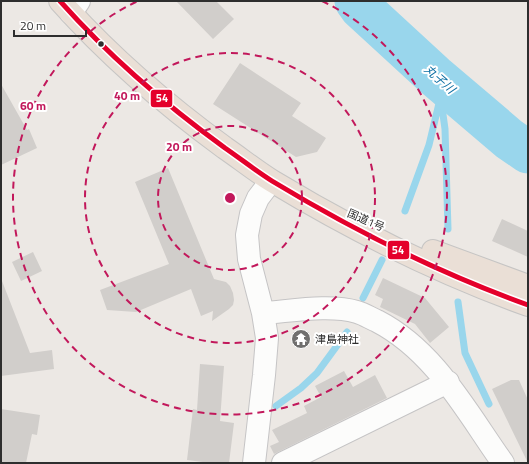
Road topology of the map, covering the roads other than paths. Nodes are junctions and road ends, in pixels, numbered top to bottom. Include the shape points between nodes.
1 (70, 5) edge
2 (271, 180) junction
3 (528, 286) edge
4 (528, 305) edge
5 (263, 313) junction
6 (448, 382) junction
7 (254, 463) edge
8 (283, 463) edge
9 (503, 463) edge

1 - 2 highway, 国道1号 via 127,68 187,120
2 - 3 highway, 国道1号 via 377,224 440,254
2 - 4 highway, 国道1号 via 353,227 435,267
2 - 5 street via 256,203 247,235 248,259
5 - 6 street via 334,308 358,312 388,327 419,351
5 - 7 street via 267,347
6 - 8 street
6 - 9 street

